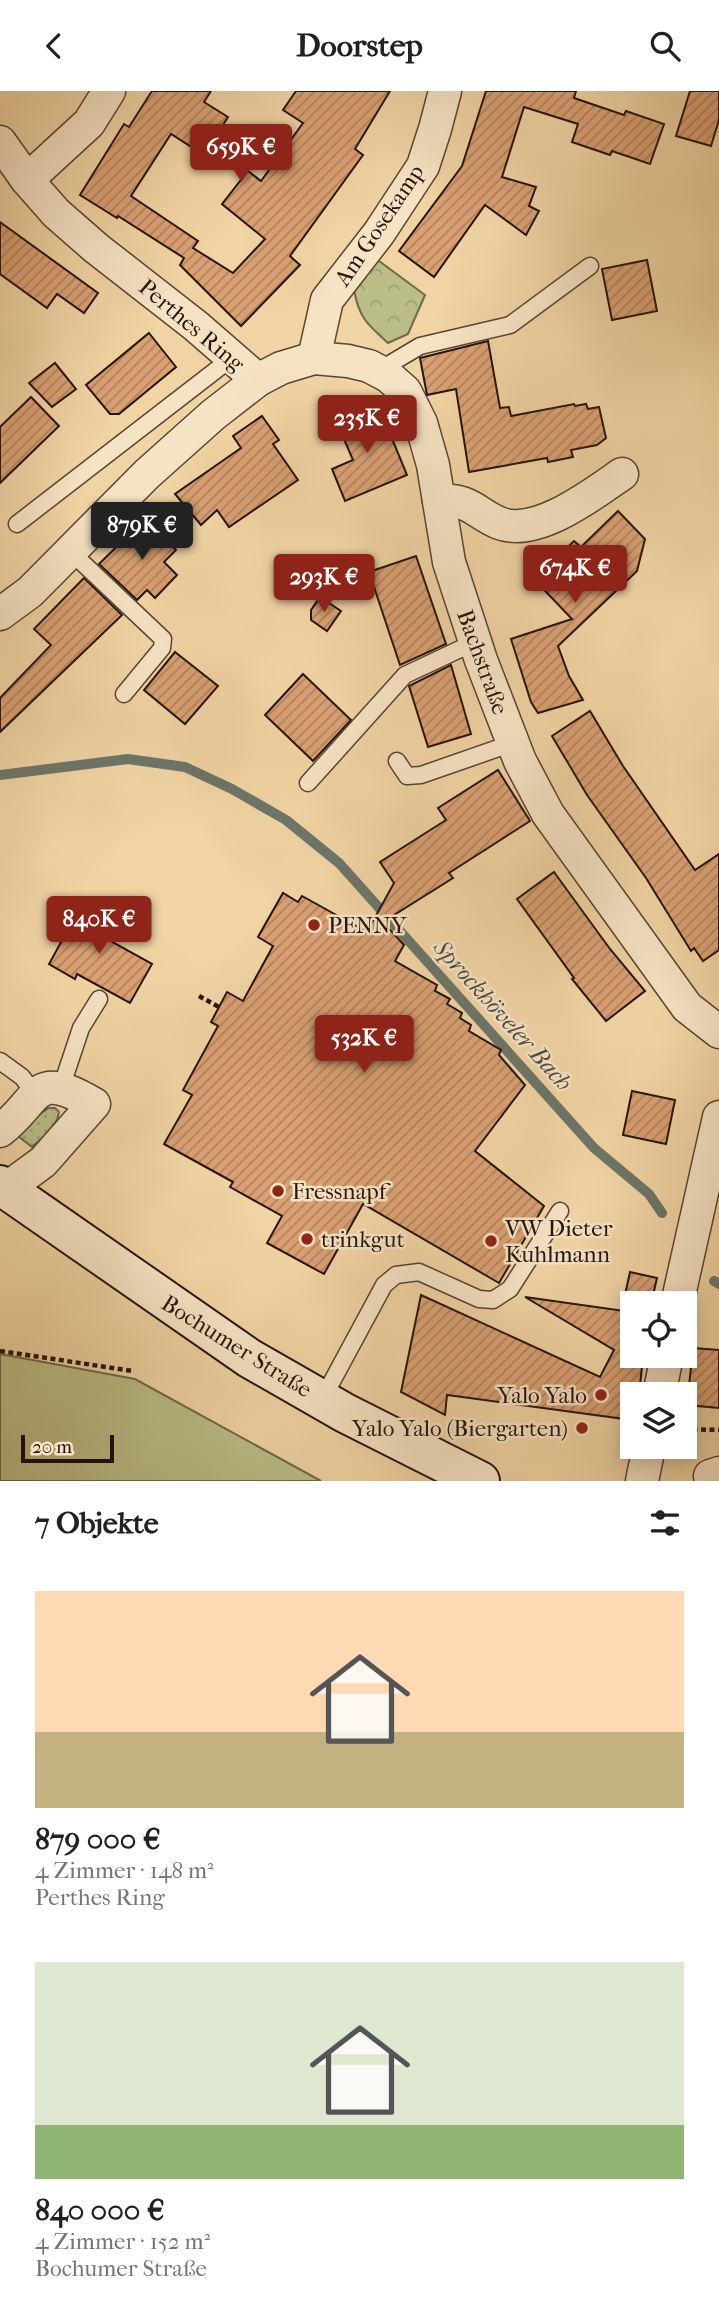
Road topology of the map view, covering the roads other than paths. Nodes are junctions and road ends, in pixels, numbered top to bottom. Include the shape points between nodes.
1 (109, 91) edge
2 (445, 91) edge
3 (0, 142) edge
4 (27, 180) junction
5 (590, 266) dead end
6 (233, 357) junction
7 (314, 358) junction
8 (378, 371) junction
9 (258, 380) junction
10 (622, 474) dead end
11 (439, 501) junction
12 (17, 524) dead end
13 (71, 552) junction
14 (0, 614) edge
15 (475, 642) junction
16 (124, 694) dead end
17 (513, 743) junction
18 (397, 761) dead end
19 (308, 783) dead end
20 (99, 999) dead end
21 (719, 1032) edge
22 (0, 1061) edge
23 (48, 1091) junction
24 (719, 1117) edge
25 (0, 1131) edge
26 (2, 1189) edge
27 (560, 1210) dead end
28 (708, 1219) edge
29 (682, 1291) edge
30 (322, 1399) junction
31 (647, 1459) edge
32 (480, 1481) edge
33 (642, 1481) edge

1 - 4 street via 89,123
2 - 7 street, Am Gosekamp via 423,166 327,300
3 - 4 street, Perthes Ring
4 - 6 street, Perthes Ring via 96,248
5 - 8 lane via 510,325 420,346
6 - 9 street, Perthes Ring
6 - 12 lane
7 - 8 street, Bachstraße via 348,361
7 - 9 street, Bachstraße
8 - 11 street, Bachstraße via 410,398 421,423
9 - 13 street, Perthes Ring via 147,474
10 - 11 street via 543,521 516,527 501,524 457,500
11 - 15 street, Bachstraße via 449,562
13 - 14 street, Perthes Ring
13 - 16 lane via 163,639 162,648
15 - 17 street, Bachstraße
15 - 19 lane via 405,675
17 - 18 lane via 421,775 407,776
17 - 21 street, Bachstraße via 548,814 582,863 687,1007
20 - 23 lane
22 - 23 lane
23 - 25 street
23 - 26 street, Bochumer Straße via 94,1104 43,1162
24 - 28 street
26 - 30 main road, Bochumer Straße via 239,1351
27 - 30 lane via 510,1289 493,1300 479,1299 419,1272 396,1275 384,1285
28 - 29 street
30 - 32 main road, Bochumer Straße
31 - 33 street

